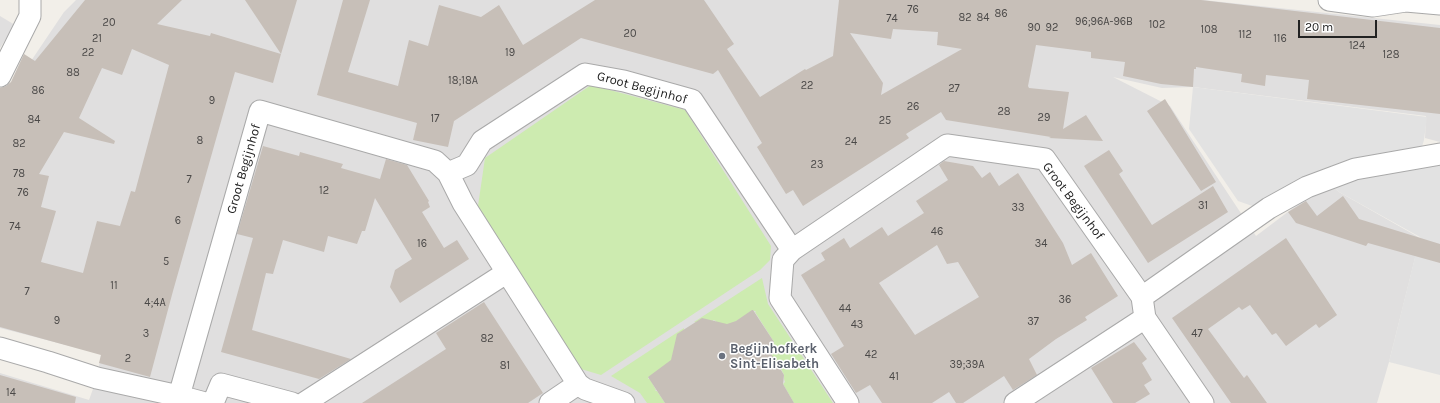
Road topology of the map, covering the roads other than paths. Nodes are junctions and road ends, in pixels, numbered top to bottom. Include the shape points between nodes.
1 (30, 0) edge
2 (1329, 0) edge
3 (1440, 4) edge
4 (0, 76) edge
5 (1440, 154) edge
6 (448, 173) junction
7 (792, 250) junction
8 (506, 273) junction
9 (1142, 297) junction
10 (1145, 318) junction
11 (0, 348) edge
12 (578, 384) junction
13 (179, 396) junction
14 (205, 403) edge
15 (213, 403) edge
16 (292, 403) edge
17 (304, 403) edge
18 (550, 403) edge
19 (624, 403) edge
20 (848, 403) edge
21 (1015, 403) edge
22 (1202, 403) edge

1 - 4 street via 30,16
2 - 3 street via 1373,6 1406,1
5 - 9 street via 1355,169 1307,187 1269,208
6 - 7 street, Groot Begijnhof via 467,165 482,141 585,74 624,81 692,100
6 - 8 street, Groot Begijnhof via 463,203
6 - 13 street, Groot Begijnhof via 435,161 260,111
7 - 9 street, Groot Begijnhof via 947,145 1045,159
7 - 20 street, Groot Begijnhof via 783,260 780,298
8 - 12 street, Groot Begijnhof
8 - 17 street
9 - 10 street, Groot Begijnhof
10 - 21 street
10 - 22 street, Groot Begijnhof
11 - 13 street via 97,378
12 - 18 street
12 - 19 street
13 - 14 street
15 - 16 street via 221,384

